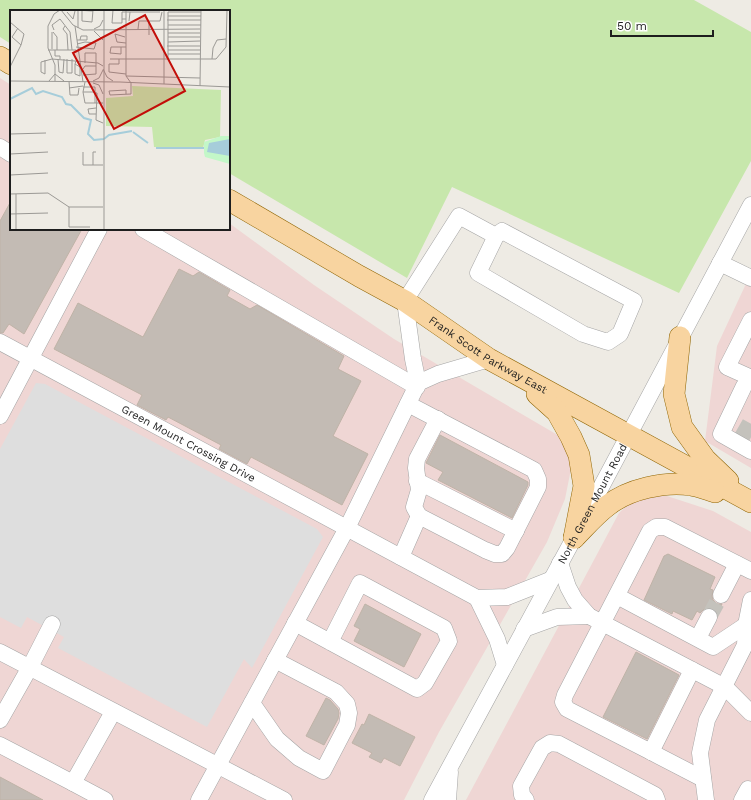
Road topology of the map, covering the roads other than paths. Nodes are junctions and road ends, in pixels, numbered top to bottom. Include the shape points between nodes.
1 (0, 58) edge
2 (10, 63) edge
3 (0, 147) edge
4 (10, 153) edge
5 (230, 201) edge
6 (751, 206) edge
7 (98, 230) edge
8 (146, 230) edge
9 (496, 236) junction
10 (720, 263) junction
11 (751, 278) edge
12 (405, 301) junction
13 (751, 320) edge
14 (680, 337) junction
15 (0, 343) edge
16 (31, 358) junction
17 (498, 363) junction
18 (748, 380) edge
19 (418, 385) junction
20 (408, 404) junction
21 (0, 416) edge
22 (438, 419) junction
23 (629, 435) junction
24 (744, 444) edge
25 (417, 481) junction
26 (751, 502) edge
27 (419, 516) junction
28 (346, 528) junction
29 (516, 531) junction
30 (574, 538) junction
31 (401, 557) junction
32 (560, 563) junction
33 (744, 568) edge
34 (550, 580) junction
35 (721, 595) tunnel mouth
36 (616, 596) junction
37 (477, 598) junction
38 (751, 600) edge
39 (709, 617) tunnel mouth
40 (596, 619) junction
41 (295, 623) junction
42 (52, 624) dead end
43 (746, 625) junction
44 (524, 629) junction
45 (698, 638) junction
46 (330, 642) junction
47 (0, 652) edge
48 (275, 660) junction
49 (505, 665) junction
50 (30, 668) junction
51 (692, 670) junction
52 (725, 687) junction
53 (252, 703) junction
54 (114, 712) junction
55 (751, 713) edge
56 (0, 720) edge
57 (0, 745) edge
58 (650, 752) junction
59 (219, 765) junction
60 (451, 765) junction
61 (703, 779) junction
62 (73, 783) junction
63 (105, 800) edge
64 (199, 800) edge
65 (284, 800) edge
66 (432, 800) edge
67 (448, 800) edge
68 (526, 800) edge
69 (657, 800) edge
70 (706, 800) edge

1 - 2 main road
3 - 4 street
5 - 12 main road, Frank Scott Parkway East
6 - 10 street, North Green Mount Road
7 - 16 street
8 - 19 street
9 - 9 street via 502,231 634,301 620,334 608,342 583,334 478,272
9 - 12 street via 459,216
10 - 11 street
10 - 14 street, North Green Mount Road
12 - 17 main road, Frank Scott Parkway East
12 - 19 street
13 - 18 street via 728,367
14 - 23 street, North Green Mount Road
14 - 26 main road via 674,394 682,427 705,459
15 - 16 street, Green Mount Crossing Drive
16 - 21 street
16 - 28 street, Green Mount Crossing Drive
17 - 19 street via 438,374
17 - 23 main road, Frank Scott Parkway East
17 - 30 main road via 557,412 579,455 584,486
18 - 24 street via 720,434
19 - 20 street
20 - 22 street
20 - 28 street
22 - 25 street via 417,459
22 - 29 street via 534,470 538,487
23 - 26 main road, Frank Scott Parkway East
23 - 30 street, North Green Mount Road
25 - 27 street via 419,490 414,507
25 - 29 street
26 - 30 main road via 691,485 649,486 631,492 608,505
27 - 29 street via 495,554 502,554
27 - 31 street
28 - 31 street, Green Mount Crossing Drive
28 - 41 street
30 - 32 street, North Green Mount Road
31 - 37 street, Green Mount Crossing Drive
32 - 34 street, North Green Mount Road
32 - 40 street via 575,600
33 - 35 street
33 - 36 street via 665,528 656,527 650,531
34 - 37 street via 507,597
34 - 44 street, North Green Mount Road
36 - 40 street
36 - 45 street
37 - 49 street via 497,639
38 - 43 street
39 - 45 street
40 - 44 street via 557,617
40 - 51 street
40 - 58 street via 563,702 567,709
41 - 46 street
41 - 48 street
42 - 50 street
43 - 45 street via 713,646
43 - 52 street via 745,645
44 - 49 street, North Green Mount Road
46 - 46 street via 417,690 424,683 449,641 444,628 360,583
47 - 50 street
48 - 53 street
48 - 53 street via 336,692 347,704 347,726 323,771 299,758 277,739
49 - 60 street, North Green Mount Road
50 - 54 street
50 - 56 street
51 - 52 street
51 - 58 street
52 - 55 street
52 - 61 street via 707,720 700,753
53 - 59 street
54 - 59 street
54 - 62 street
57 - 62 street
58 - 61 street
59 - 64 street
59 - 65 street
60 - 66 street, North Green Mount Road
60 - 67 street
61 - 70 street
62 - 63 street
68 - 69 street via 522,795 521,786 542,748 550,743 559,744 655,795

